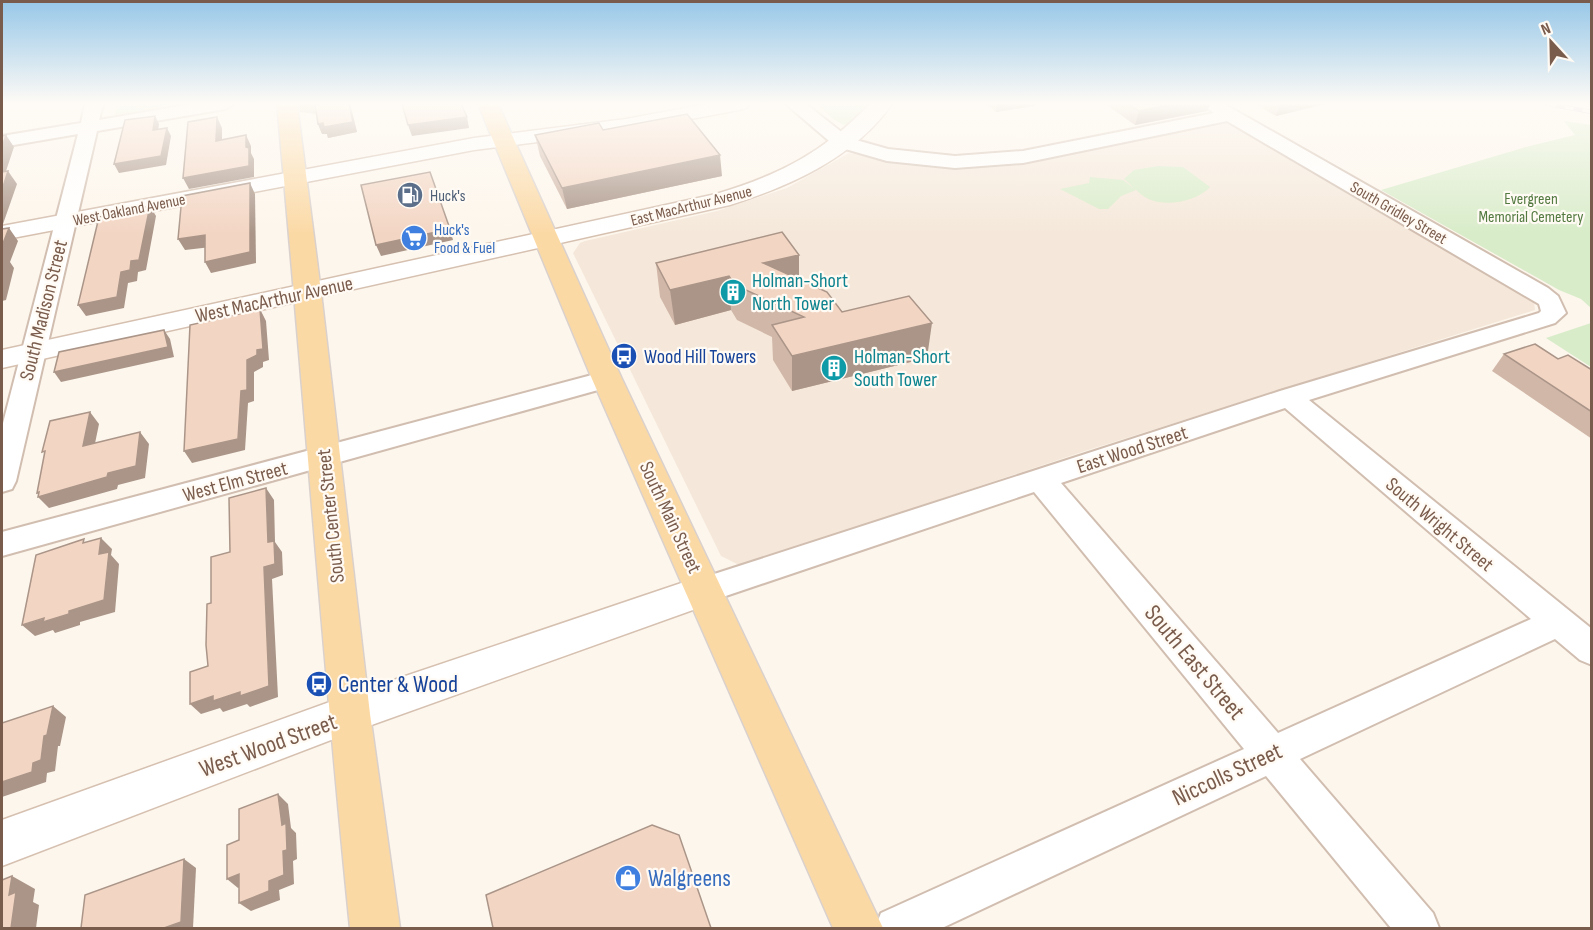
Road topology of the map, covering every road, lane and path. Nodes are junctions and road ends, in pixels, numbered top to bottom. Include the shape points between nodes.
1 (83, 147) edge
2 (291, 147) edge
3 (432, 147) edge
4 (507, 147) edge
5 (833, 147) edge
6 (860, 147) edge
7 (1070, 147) edge
8 (1286, 147) edge
9 (294, 172) junction
10 (65, 221) junction
11 (2, 233) edge
12 (546, 239) junction
13 (308, 292) junction
14 (1553, 306) joint
15 (32, 353) junction
16 (2, 359) edge
17 (607, 379) junction
18 (1289, 397) junction
19 (324, 456) junction
20 (1040, 479) junction
21 (2, 481) edge
22 (2, 544) edge
23 (705, 590) junction
24 (1558, 622) junction
25 (1592, 650) edge
26 (350, 714) junction
27 (1272, 753) junction
28 (2, 843) edge
29 (375, 928) edge
30 (858, 928) edge
31 (896, 928) edge
32 (1418, 928) edge

1 - 10 street, South Madison Street
2 - 9 main road, South Center Street
3 - 9 main road, West Oakland Avenue
4 - 12 main road, South Main Street
5 - 12 main road, East MacArthur Avenue via 783,178 742,194
6 - 7 street via 920,160 990,161
8 - 14 street, South Gridley Street via 1540,293
9 - 10 main road, West Oakland Avenue
9 - 13 main road, South Center Street
10 - 11 main road, West Oakland Avenue
10 - 15 street, South Madison Street
12 - 13 main road, West MacArthur Avenue
12 - 17 main road, South Main Street
13 - 15 main road, West MacArthur Avenue
13 - 19 main road, South Center Street
14 - 18 street, East Wood Street via 1554,313 1547,318
15 - 16 main road, West MacArthur Avenue
15 - 21 street, South Madison Street
17 - 19 street, West Elm Street
17 - 23 main road, South Main Street
18 - 20 street, East Wood Street
18 - 24 street, South Wright Street
19 - 22 street, West Elm Street
19 - 26 main road, South Center Street
20 - 23 street, East Wood Street
20 - 27 street, South East Street
23 - 26 main road, West Wood Street
23 - 30 main road, South Main Street
24 - 25 street, South Wright Street
24 - 27 street, Niccolls Street
26 - 28 main road, West Wood Street
26 - 29 main road, South Center Street
27 - 31 street, Niccolls Street
27 - 32 street, South East Street

